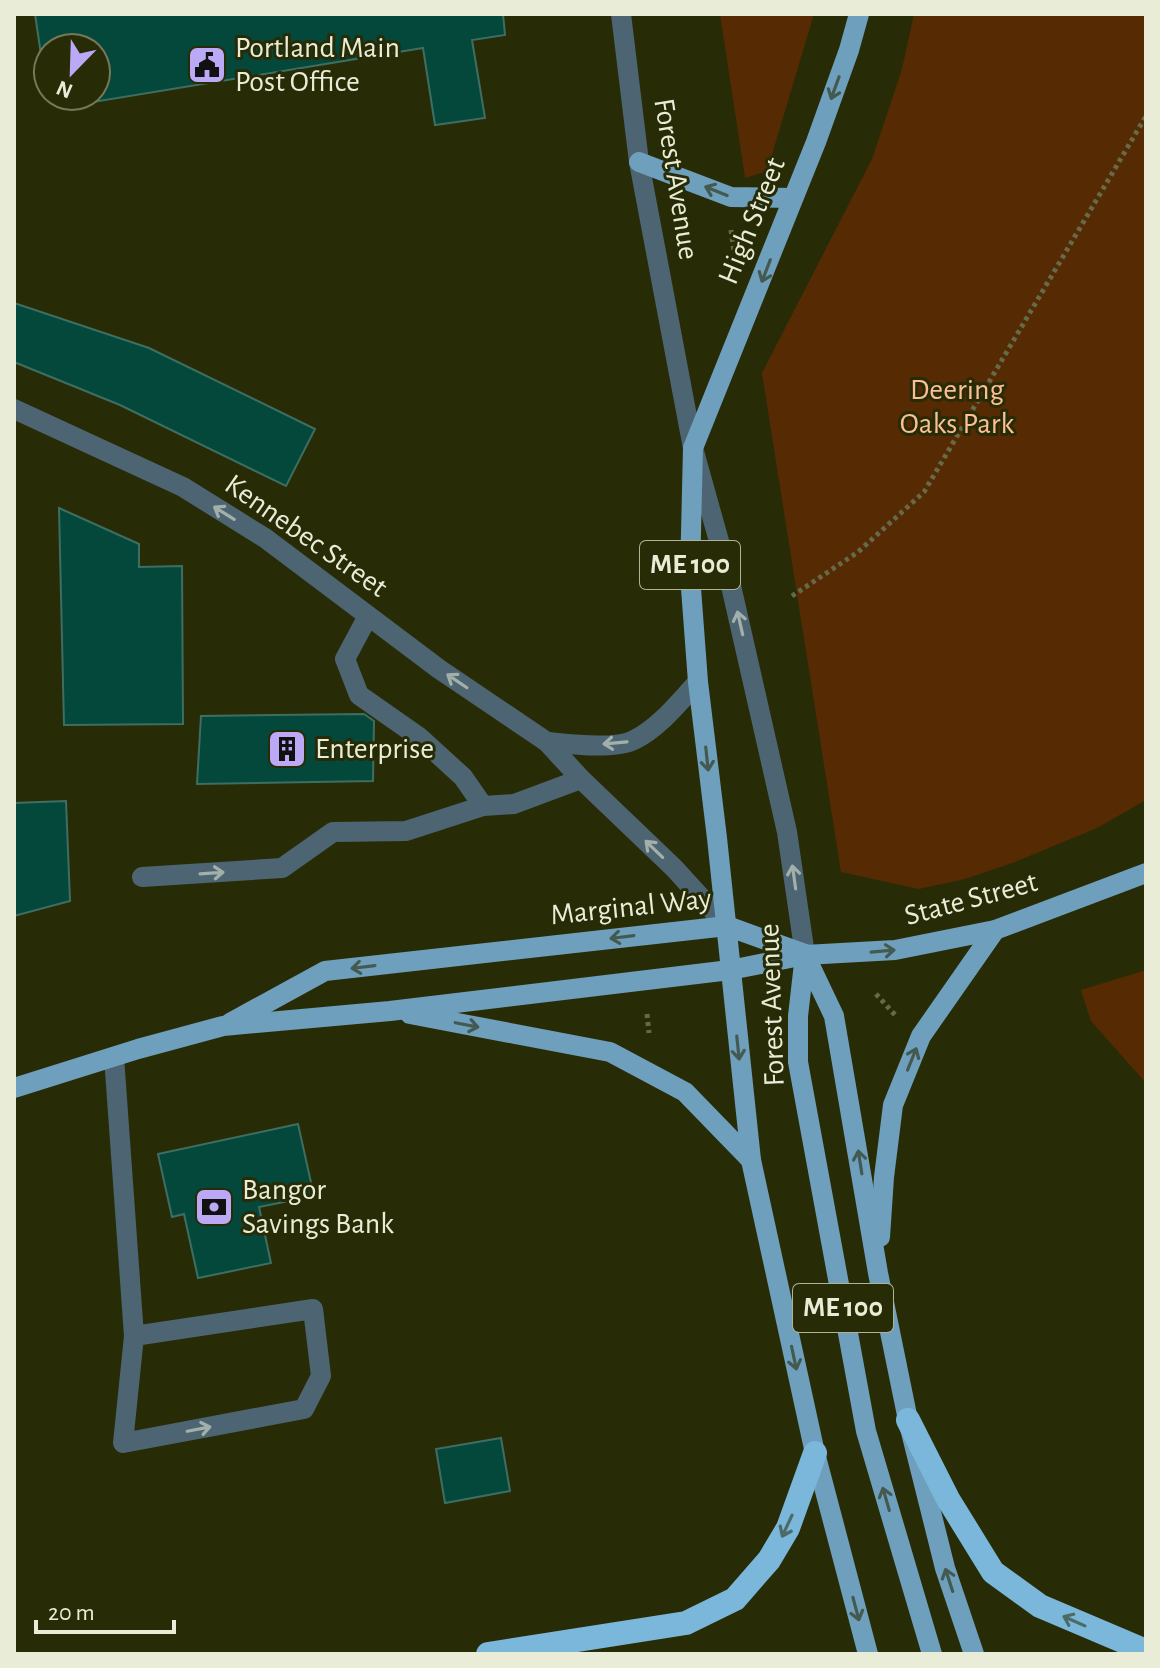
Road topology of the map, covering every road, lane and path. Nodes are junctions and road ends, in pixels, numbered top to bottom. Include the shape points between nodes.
1 (621, 14) edge
2 (859, 14) edge
3 (1146, 116) edge
4 (639, 162) junction
5 (793, 198) junction
6 (729, 216) dead end
7 (735, 257) dead end
8 (14, 409) edge
9 (693, 448) junction
10 (792, 596) dead end
11 (368, 616) junction
12 (698, 682) junction
13 (547, 742) junction
14 (581, 779) junction
15 (483, 806) junction
16 (1146, 873) edge
17 (142, 877) dead end
18 (727, 926) junction
19 (995, 930) junction
20 (805, 955) junction
21 (730, 970) junction
22 (876, 994) dead end
23 (646, 1007) dead end
24 (390, 1011) junction
25 (897, 1017) dead end
26 (223, 1026) junction
27 (649, 1033) dead end
28 (114, 1057) junction
29 (14, 1088) edge
30 (751, 1160) junction
31 (878, 1273) junction
32 (134, 1336) junction
33 (908, 1420) junction
34 (815, 1453) junction
35 (1146, 1651) edge
36 (488, 1654) edge
37 (868, 1654) edge
38 (932, 1654) edge
39 (974, 1654) edge

1 - 4 street, Forest Avenue / ME 100
2 -> 5 main road, High Street
3 - 10 path via 924,492 858,552
5 -> 4 main road via 731,197
4 - 9 street, Forest Avenue / ME 100
5 -> 9 main road, High Street
6 - 7 path
11 -> 8 street, Kennebec Street via 265,538 183,487
9 - 12 main road, Forest Avenue / ME 100 via 690,575
20 -> 9 street, Forest Avenue / ME 100 via 787,832 729,577
13 -> 11 street, Kennebec Street
11 - 15 street via 345,659 359,695 419,737 463,777
12 -> 13 street, Kennebec Street via 632,742
12 -> 18 main road, Forest Avenue / ME 100
13 - 14 street, Kennebec Street
14 - 15 street via 514,804
18 -> 14 street, Kennebec Street
17 -> 15 street via 282,868 333,832 406,831
16 - 19 main road, State Street
18 - 20 main road, Marginal Way
18 - 21 main road, Forest Avenue / ME 100
18 -> 26 main road, Marginal Way via 325,971
20 -> 19 main road, State Street via 895,950
31 -> 19 main road via 893,1105 921,1036
20 - 21 main road, Marginal Way
31 -> 20 main road via 834,1016
38 -> 20 main road, Forest Avenue / ME 100 via 866,1431 798,1062
21 - 24 main road, Marginal Way
21 -> 30 main road, Forest Avenue / ME 100
22 - 25 path
23 - 27 path
24 - 26 main road, Marginal Way
24 -> 30 main road via 610,1052 685,1092
26 - 28 main road, Marginal Way
28 - 29 main road, Marginal Way
28 - 32 street
30 -> 34 main road, Forest Avenue / ME 100
31 - 33 main road
32 -> 32 street via 123,1443 304,1409 321,1376 313,1309
35 -> 33 highway via 1040,1606 993,1572
39 -> 33 main road via 945,1568
34 -> 36 highway via 788,1528 735,1599 686,1623
34 -> 37 main road, Forest Avenue / ME 100

